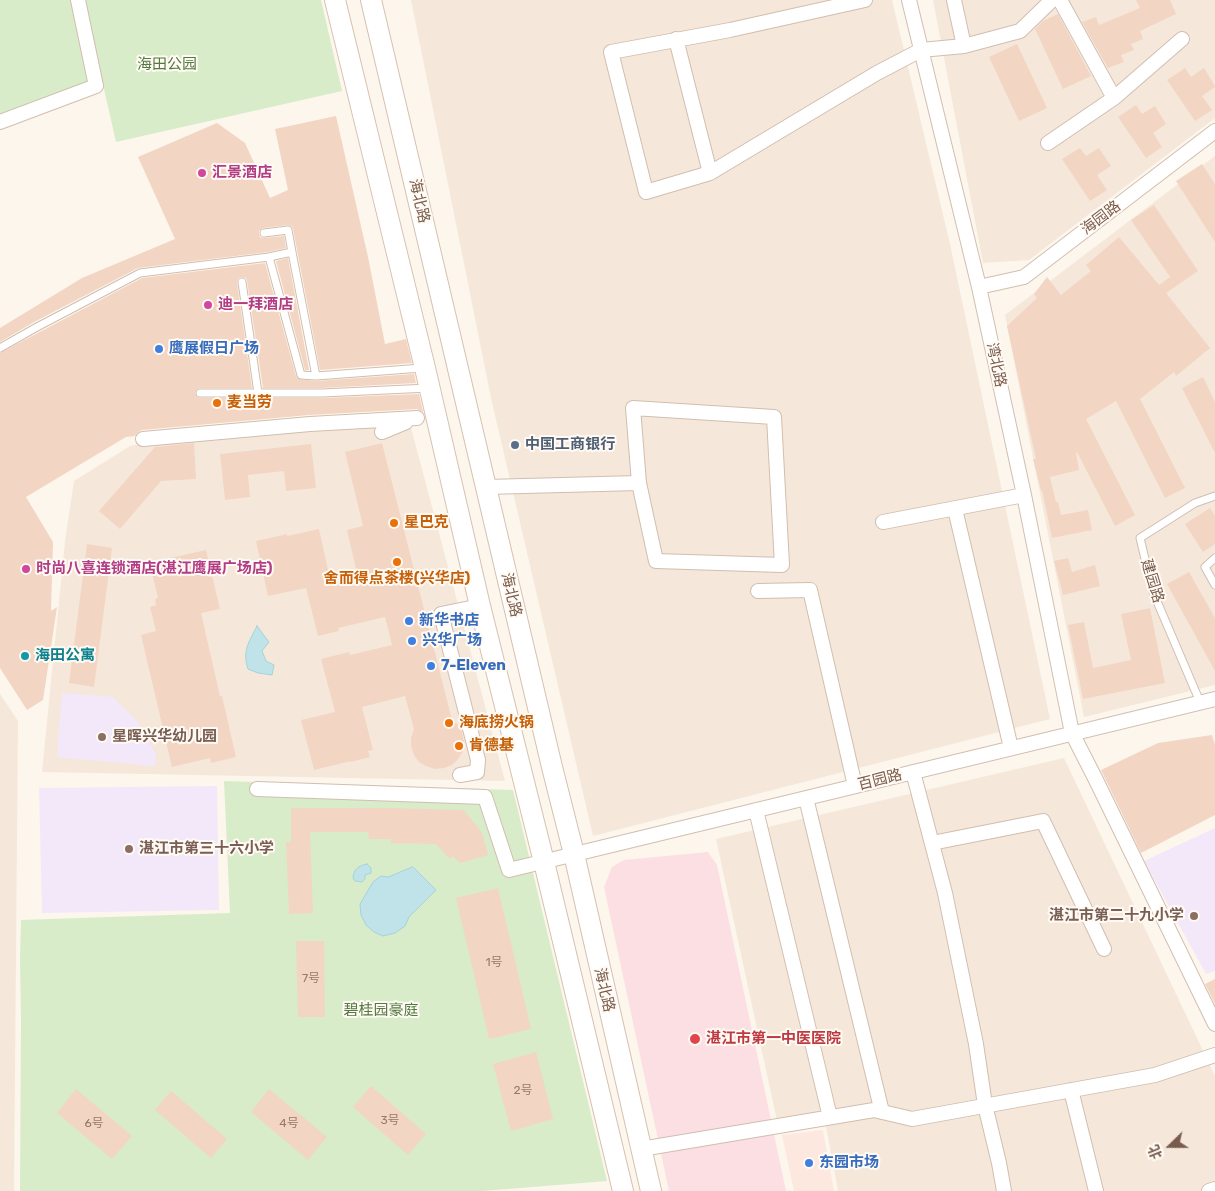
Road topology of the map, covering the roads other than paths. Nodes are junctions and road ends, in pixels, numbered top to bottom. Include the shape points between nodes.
1 (78, 0) edge
2 (335, 0) edge
3 (371, 0) edge
4 (865, 0) edge
5 (909, 0) edge
6 (954, 0) edge
7 (1052, 0) edge
8 (1060, 0) edge
9 (1182, 39) dead end
10 (676, 40) junction
11 (964, 46) junction
12 (920, 50) junction
13 (1114, 98) junction
14 (0, 122) edge
15 (1215, 131) edge
16 (1048, 143) dead end
17 (710, 173) junction
18 (264, 233) dead end
19 (292, 252) junction
20 (269, 257) junction
21 (242, 282) dead end
22 (979, 287) junction
23 (0, 348) edge
24 (425, 368) junction
25 (316, 376) junction
26 (429, 388) junction
27 (258, 393) junction
28 (200, 394) dead end
29 (426, 417) junction
30 (382, 432) dead end
31 (143, 439) dead end
32 (639, 483) junction
33 (486, 487) junction
34 (1024, 495) junction
35 (1215, 496) edge
36 (955, 508) junction
37 (883, 522) dead end
38 (1215, 558) edge
39 (1215, 585) edge
40 (758, 591) dead end
41 (480, 606) junction
42 (1215, 699) edge
43 (1200, 702) junction
44 (1072, 733) junction
45 (1011, 748) junction
46 (913, 772) junction
47 (460, 775) dead end
48 (855, 786) junction
49 (257, 789) dead end
50 (806, 798) junction
51 (756, 810) junction
52 (932, 843) junction
53 (574, 854) junction
54 (544, 862) junction
55 (1104, 949) dead end
56 (1215, 1024) edge
57 (1215, 1055) edge
58 (1071, 1090) junction
59 (985, 1105) junction
60 (882, 1112) junction
61 (830, 1117) junction
62 (641, 1149) junction
63 (1215, 1189) edge
64 (623, 1191) edge
65 (651, 1191) edge
66 (1004, 1191) edge
67 (1096, 1191) edge
68 (1209, 1191) edge

1 - 14 street via 96,86
2 - 24 street
3 - 33 street, 海北路
4 - 10 street
5 - 12 street, 湾北路
6 - 11 street
7 - 11 street via 1020,31
8 - 13 street
9 - 13 street
10 - 17 street
10 - 17 street via 611,52 646,192
11 - 12 street
12 - 17 street
12 - 22 street, 湾北路
13 - 16 street
15 - 22 street, 海园路 via 1024,277
18 - 19 lane via 288,230
19 - 20 lane
19 - 25 lane
20 - 23 lane via 140,273
20 - 25 lane via 301,375
21 - 27 lane
22 - 34 street, 湾北路
24 - 25 lane
24 - 26 street
26 - 27 lane
26 - 29 street
27 - 28 lane
29 - 30 street
29 - 31 street
29 - 41 street
32 - 32 street via 656,561 782,565 774,417 633,408
32 - 33 street
33 - 53 street, 海北路
34 - 36 street
34 - 44 street, 湾北路
35 - 43 lane, 建园路 via 1195,503 1140,538 1153,592
36 - 37 street
36 - 45 street
38 - 39 lane via 1205,567
40 - 48 street via 810,590
41 - 47 street via 441,614 478,760 477,772
41 - 54 street
42 - 43 street, 百园路
43 - 44 street, 百园路
44 - 45 street, 百园路
44 - 56 street, 湾北路
45 - 46 street, 百园路
46 - 48 street, 百园路
46 - 52 street
48 - 50 street, 百园路
49 - 54 street, 百园路 via 485,797 509,870
50 - 51 street, 百园路
50 - 60 street
51 - 53 street, 百园路
51 - 61 street
52 - 55 street via 1043,821
52 - 59 street via 974,1035
53 - 54 street, 百园路
53 - 62 street, 海北路
54 - 64 street
57 - 58 street via 1155,1074
58 - 59 street
58 - 67 street
59 - 60 street via 912,1119
59 - 66 street
60 - 61 street via 874,1110
61 - 62 street
62 - 65 street, 海北路
63 - 68 street

